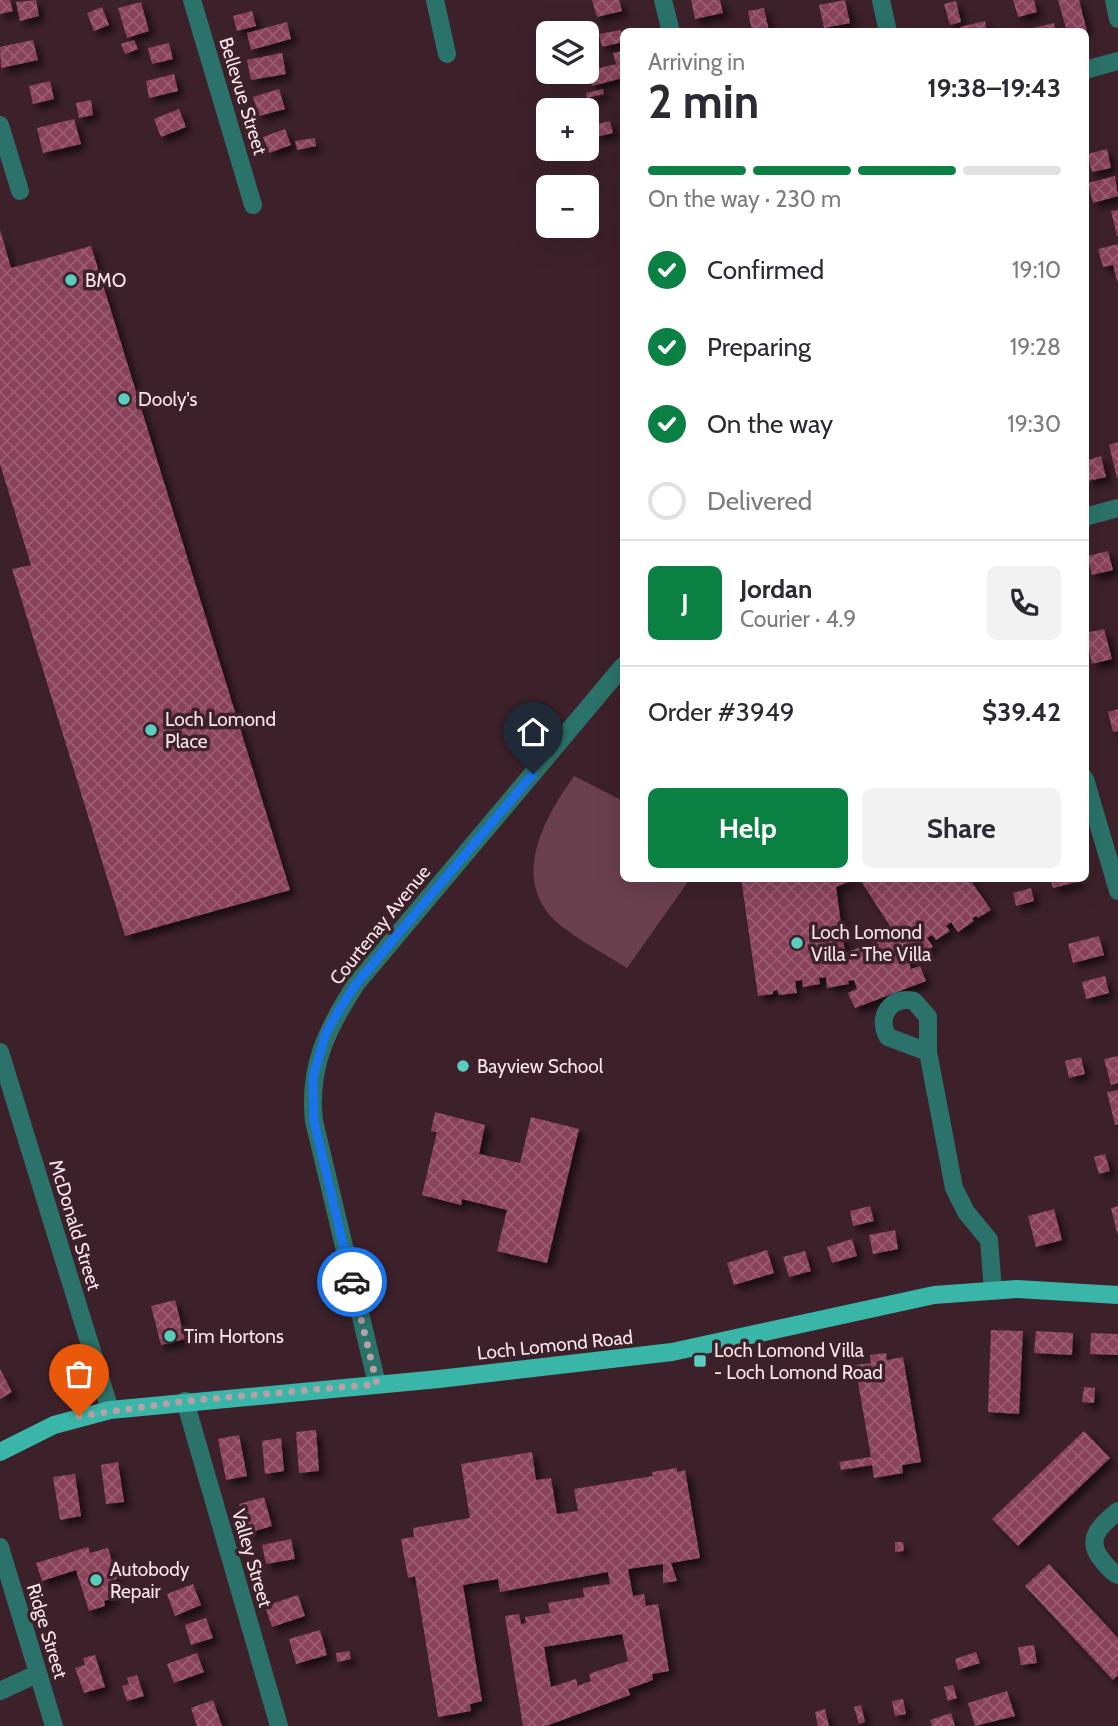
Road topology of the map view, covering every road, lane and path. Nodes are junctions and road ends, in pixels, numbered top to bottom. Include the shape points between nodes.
1 (192, 0) edge
2 (435, 0) edge
3 (663, 0) edge
4 (881, 0) edge
5 (1114, 0) edge
6 (1118, 19) edge
7 (670, 28) edge
8 (887, 28) edge
9 (447, 54) dead end
10 (1118, 61) edge
11 (1089, 68) edge
12 (0, 125) edge
13 (20, 191) dead end
14 (253, 205) dead end
15 (1118, 508) edge
16 (1089, 516) edge
17 (620, 670) edge
18 (1089, 793) edge
19 (1118, 891) edge
20 (0, 1052) edge
21 (928, 1052) dead end
22 (993, 1290) junction
23 (1118, 1295) edge
24 (377, 1384) junction
25 (185, 1401) junction
26 (110, 1410) junction
27 (0, 1452) edge
28 (1118, 1511) edge
29 (0, 1547) edge
30 (1118, 1575) edge
31 (37, 1674) junction
32 (0, 1691) edge
33 (54, 1726) edge
34 (279, 1726) edge

1 - 14 street, Bellevue Street
2 - 9 street
3 - 7 street
4 - 8 street
5 - 6 street
10 - 11 street
12 - 13 street
15 - 16 street
17 - 24 street, Courtenay Avenue via 356,984 318,1055 314,1121
18 - 19 street
20 - 26 street, McDonald Street
21 - 22 street via 954,1188 989,1240
22 - 23 main road, Loch Lomond Road
22 - 24 main road, Loch Lomond Road via 923,1296 672,1352
24 - 25 main road, Loch Lomond Road
25 - 26 main road, Loch Lomond Road
25 - 34 street, Valley Street
26 - 27 main road, Loch Lomond Road via 54,1425
28 - 30 street via 1100,1526 1093,1542 1094,1551
29 - 31 street, Ridge Street
31 - 32 street
31 - 33 street, Ridge Street

